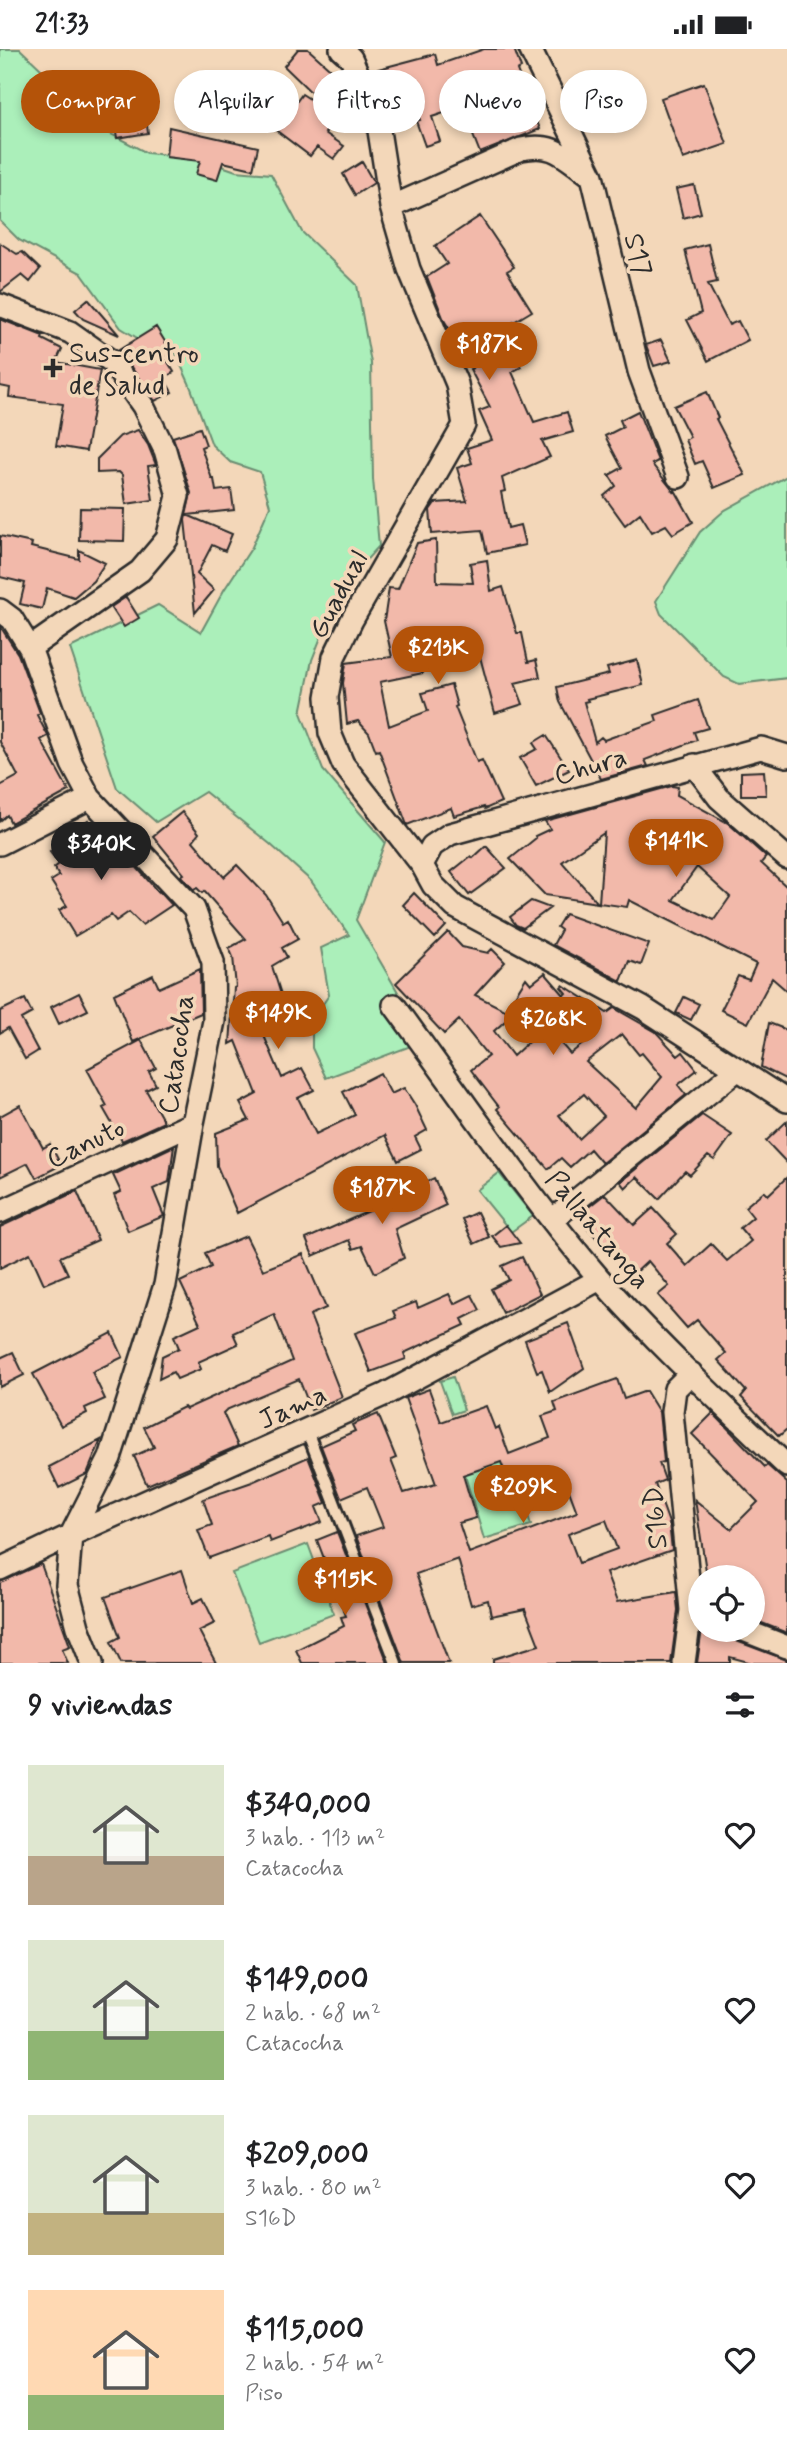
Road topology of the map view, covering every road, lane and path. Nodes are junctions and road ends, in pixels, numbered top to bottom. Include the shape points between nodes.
1 (341, 49) edge
2 (530, 49) edge
3 (592, 176) junction
4 (391, 207) junction
5 (0, 305) edge
6 (678, 477) dead end
7 (0, 610) edge
8 (30, 648) junction
9 (787, 757) edge
10 (694, 765) junction
11 (90, 798) junction
12 (0, 844) edge
13 (787, 858) edge
14 (422, 865) junction
15 (394, 1005) dead end
16 (737, 1070) junction
17 (787, 1101) edge
18 (193, 1123) junction
19 (0, 1212) edge
20 (552, 1220) junction
21 (600, 1279) junction
22 (691, 1373) junction
23 (307, 1431) junction
24 (787, 1466) edge
25 (71, 1535) junction
26 (690, 1565) edge
27 (0, 1569) edge
28 (765, 1638) edge
29 (689, 1642) edge
30 (787, 1647) edge
31 (92, 1663) edge
32 (396, 1663) edge
33 (684, 1663) edge

1 - 4 street, Guadual via 351,58 377,118
2 - 3 street, S17
3 - 4 street via 552,148 537,145
3 - 6 street, S17 via 639,371
4 - 14 street, Guadual via 409,269 457,384 464,425 352,620 334,657 327,697 330,733 343,764
5 - 8 street via 70,332 111,361 143,406 166,450 178,496 167,539 140,571
7 - 8 street, Catacocha via 12,619
8 - 11 street, Catacocha via 72,764
9 - 10 street, Chura via 761,748
10 - 13 street via 719,798
10 - 14 street, Chura via 450,834 432,846
11 - 12 street
11 - 18 street, Catacocha via 194,909 213,963 214,1021
14 - 16 street, Guadual via 433,885 455,907 643,1008
15 - 20 street, Pallaatanga
16 - 17 street, Guadual
16 - 20 street
18 - 19 street, Canuto
18 - 25 street, Catacocha via 165,1285 110,1458
20 - 21 street, Pallaatanga
21 - 22 street, Pallaatanga
21 - 23 street, Jama via 386,1394
22 - 24 street, Pallaatanga
22 - 26 street, S16D via 675,1389 672,1412
23 - 25 street, Jama
23 - 32 lane
25 - 27 street, Jama
25 - 31 street, Catacocha via 67,1585
28 - 30 street
29 - 33 street, S16D

